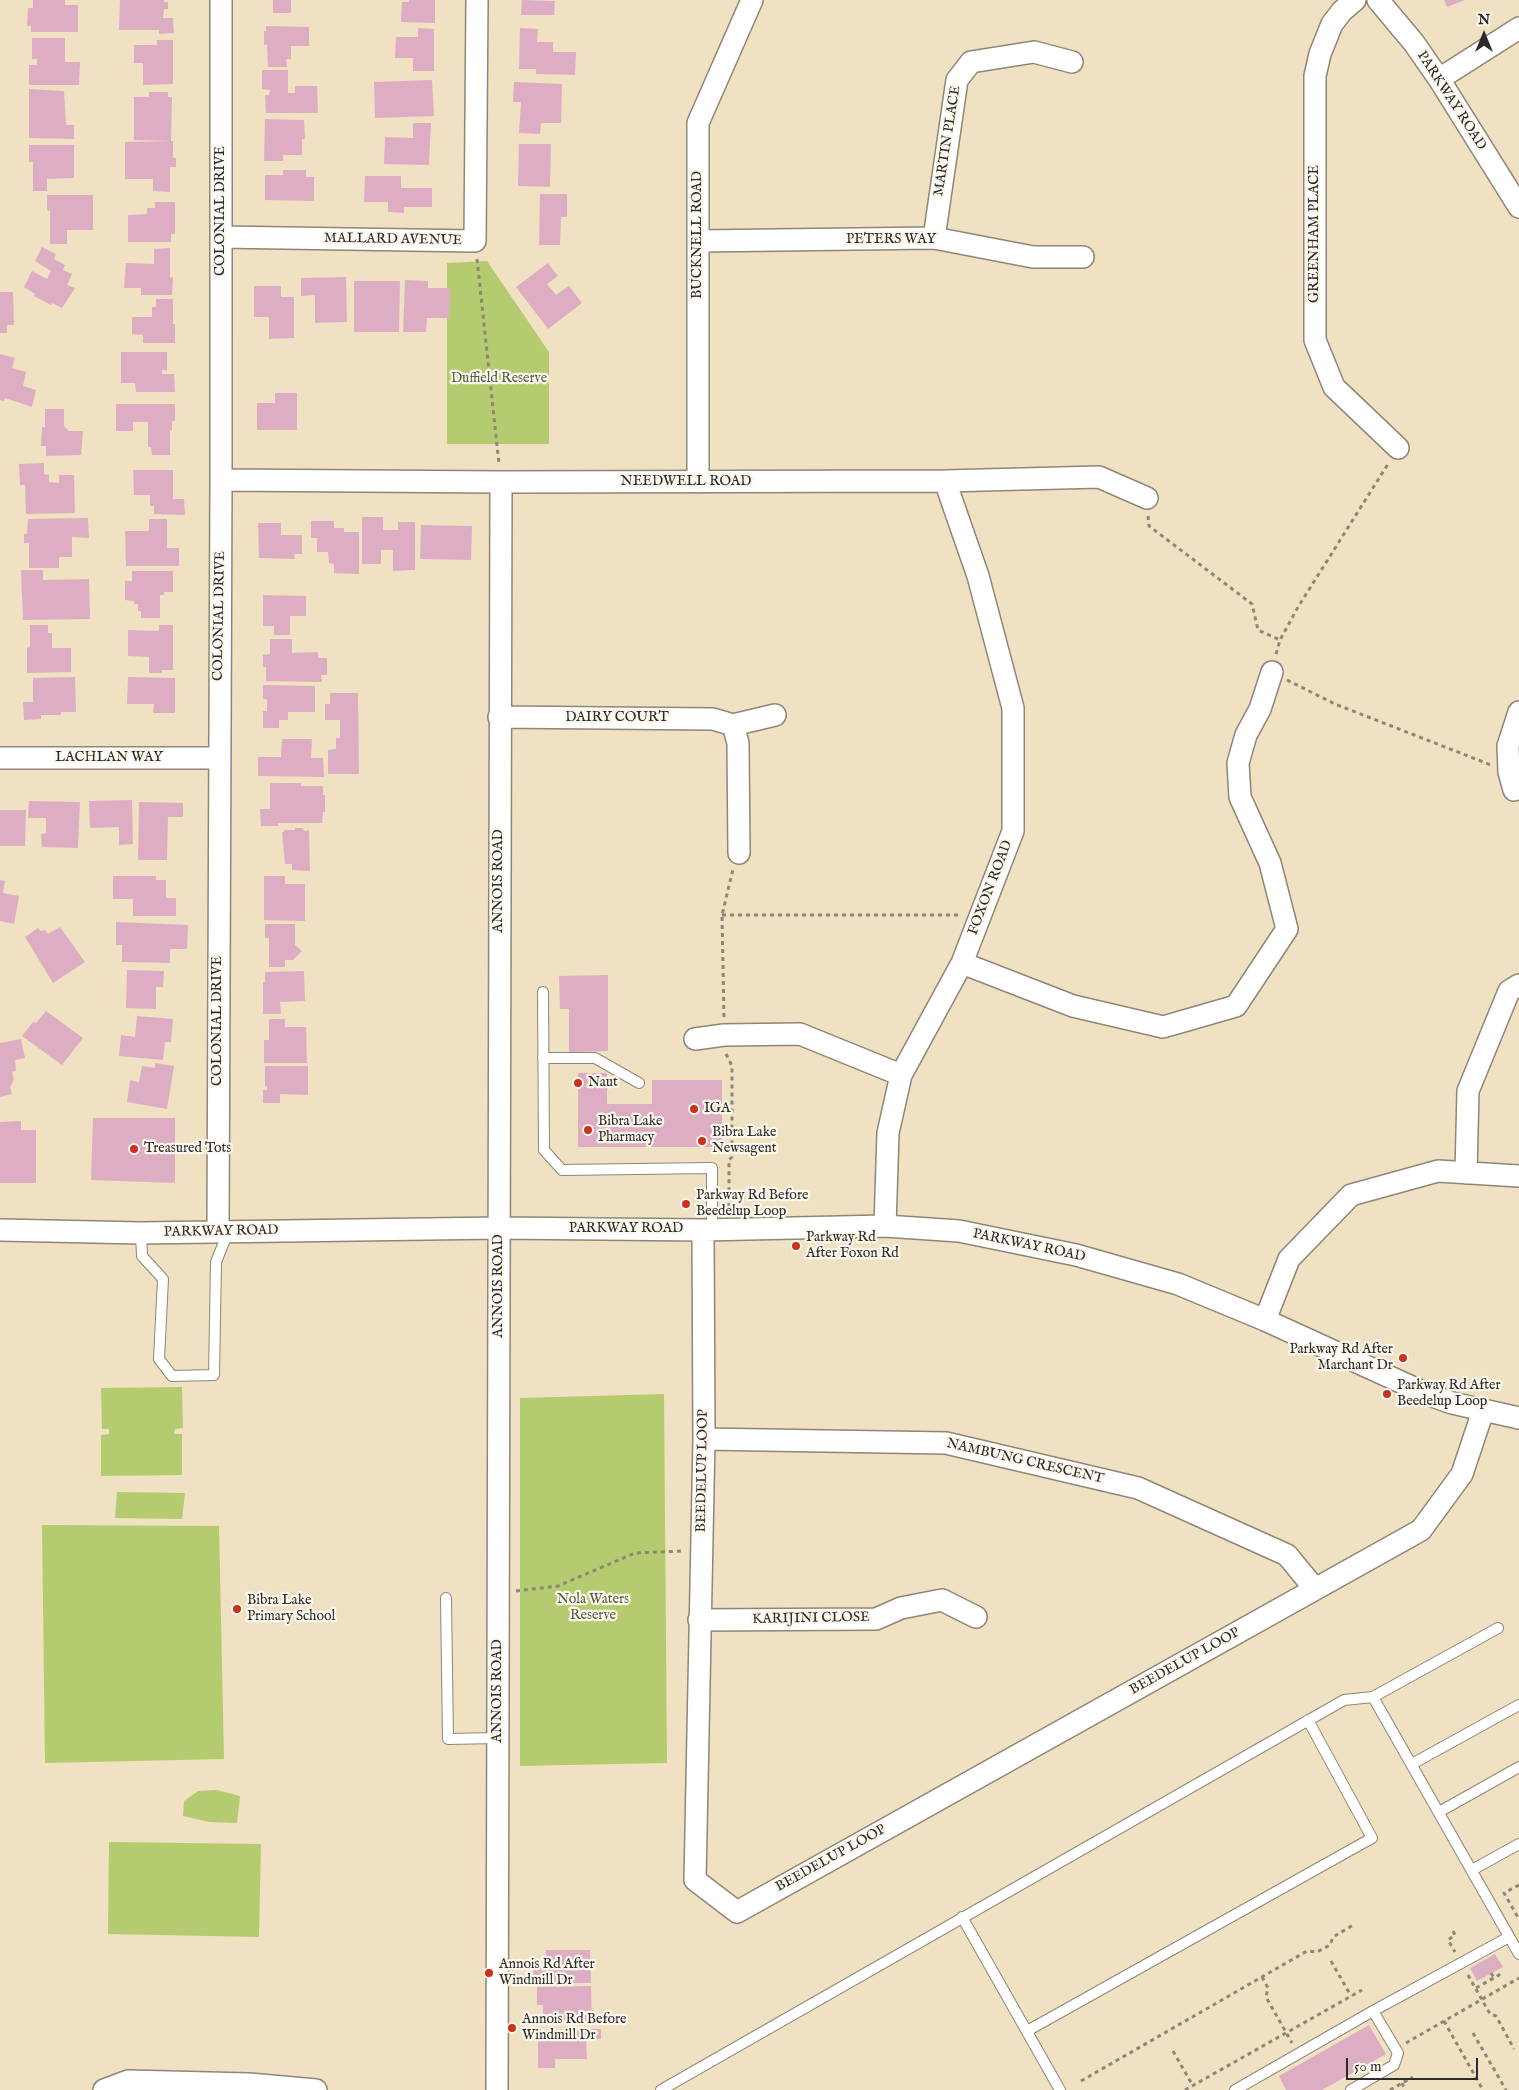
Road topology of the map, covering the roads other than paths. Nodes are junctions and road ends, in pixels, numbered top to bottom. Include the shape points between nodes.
1 (221, 0) edge
2 (477, 0) edge
3 (752, 0) edge
4 (1355, 0) edge
5 (1378, 0) edge
6 (1519, 28) edge
7 (1072, 62) dead end
8 (1440, 79) junction
9 (1519, 206) edge
10 (221, 237) junction
11 (934, 238) junction
12 (698, 241) junction
13 (1083, 257) dead end
14 (1398, 448) road end
15 (221, 480) junction
16 (945, 481) junction
17 (501, 482) junction
18 (698, 482) junction
19 (1147, 498) road end
20 (1272, 672) road end
21 (1519, 712) edge
22 (775, 715) dead end
23 (499, 717) junction
24 (733, 725) junction
25 (0, 758) edge
26 (219, 758) junction
27 (1512, 781) road end
28 (739, 853) road end
29 (962, 963) junction
30 (1519, 984) edge
31 (543, 992) dead end
32 (712, 1036) road end
33 (543, 1058) junction
34 (901, 1075) junction
35 (639, 1083) dead end
36 (1466, 1173) junction
37 (1519, 1176) edge
38 (885, 1226) junction
39 (499, 1228) junction
40 (0, 1230) edge
41 (708, 1230) junction
42 (223, 1232) junction
43 (141, 1233) junction
44 (1265, 1320) junction
45 (1483, 1411) junction
46 (1519, 1418) edge
47 (704, 1439) junction
48 (1315, 1589) junction
49 (446, 1598) dead end
50 (976, 1617) dead end
51 (699, 1620) junction
52 (1498, 1628) dead end
53 (1374, 1698) junction
54 (1519, 1705) edge
55 (1308, 1720) junction
56 (498, 1738) junction
57 (1412, 1764) junction
58 (1519, 1767) edge
59 (1439, 1812) junction
60 (1519, 1844) edge
61 (1472, 1870) junction
62 (962, 1918) junction
63 (1513, 1938) edge
64 (1519, 1954) edge
65 (1374, 2011) junction
66 (1027, 2031) junction
67 (216, 2087) edge
68 (104, 2090) edge
69 (316, 2090) edge
70 (496, 2090) edge
71 (662, 2090) edge
72 (1060, 2090) edge
73 (1235, 2090) edge
74 (1350, 2090) edge

1 - 10 street, COLONIAL DRIVE
2 - 10 street, MALLARD AVENUE via 475,241
3 - 12 street, BUCKNELL ROAD via 698,123
4 - 14 street, GREENHAM PLACE via 1332,24 1315,76 1315,340 1334,387
5 - 8 street, PARKWAY ROAD
6 - 8 street
7 - 11 street, MARTIN PLACE via 1034,52 972,62 957,80
8 - 9 street, PARKWAY ROAD
10 - 15 street, COLONIAL DRIVE
11 - 12 street, PETERS WAY
11 - 13 street, PETERS WAY via 1033,256
12 - 18 street, BUCKNELL ROAD
15 - 17 street, NEEDWELL ROAD
15 - 26 street, COLONIAL DRIVE
16 - 18 street, NEEDWELL ROAD
16 - 19 street, NEEDWELL ROAD via 1098,478
16 - 29 street, FOXON ROAD via 978,576 1013,708 1013,831
17 - 18 street, NEEDWELL ROAD
17 - 23 street, ANNOIS ROAD
20 - 29 street via 1238,763 1239,788 1240,797 1270,863 1287,929 1236,1006 1163,1027 1073,1006
21 - 27 street via 1508,746
22 - 24 street, DAIRY COURT
23 - 24 street, DAIRY COURT via 713,719
23 - 39 street, ANNOIS ROAD
24 - 28 street via 738,743
25 - 26 street, LACHLAN WAY
26 - 42 street, COLONIAL DRIVE
29 - 34 street, FOXON ROAD
30 - 36 street via 1509,991 1468,1091
31 - 33 lane
32 - 34 street via 800,1034
33 - 35 lane via 595,1058
33 - 41 lane via 544,1150 562,1170 712,1168
34 - 38 street, FOXON ROAD via 888,1133
36 - 37 street
36 - 44 street via 1438,1171 1351,1195 1289,1259
38 - 41 street, PARKWAY ROAD
38 - 44 street, PARKWAY ROAD via 958,1231 1076,1255 1178,1284
39 - 41 street, PARKWAY ROAD
39 - 42 street, PARKWAY ROAD
39 - 56 street, ANNOIS ROAD
40 - 43 street, PARKWAY ROAD
41 - 47 street, BEEDELUP LOOP
42 - 43 street, PARKWAY ROAD
42 - 43 lane via 216,1262 214,1375 172,1376 159,1359 162,1279 142,1256
44 - 45 street, PARKWAY ROAD via 1426,1394
45 - 46 street, PARKWAY ROAD
45 - 48 street, BEEDELUP LOOP via 1462,1474 1421,1530
47 - 48 street, NAMBUNG CRESCENT via 946,1443 1138,1488 1287,1555
47 - 51 street, BEEDELUP LOOP
48 - 51 street, BEEDELUP LOOP via 737,1912 694,1880
49 - 56 lane via 448,1739
50 - 51 street, KARIJINI CLOSE via 942,1600 900,1608 876,1619
52 - 53 lane
53 - 55 lane via 1344,1700
53 - 57 lane
54 - 57 lane
55 - 62 lane
55 - 66 lane via 1372,1838
56 - 70 street, ANNOIS ROAD
57 - 59 lane
58 - 59 lane
59 - 61 lane
60 - 61 lane
61 - 63 lane
62 - 66 lane
62 - 71 lane
63 - 64 lane
63 - 65 lane
65 - 73 lane
65 - 74 lane via 1398,2053 1394,2065
66 - 72 lane
67 - 68 street via 128,2081
67 - 69 street via 249,2084

